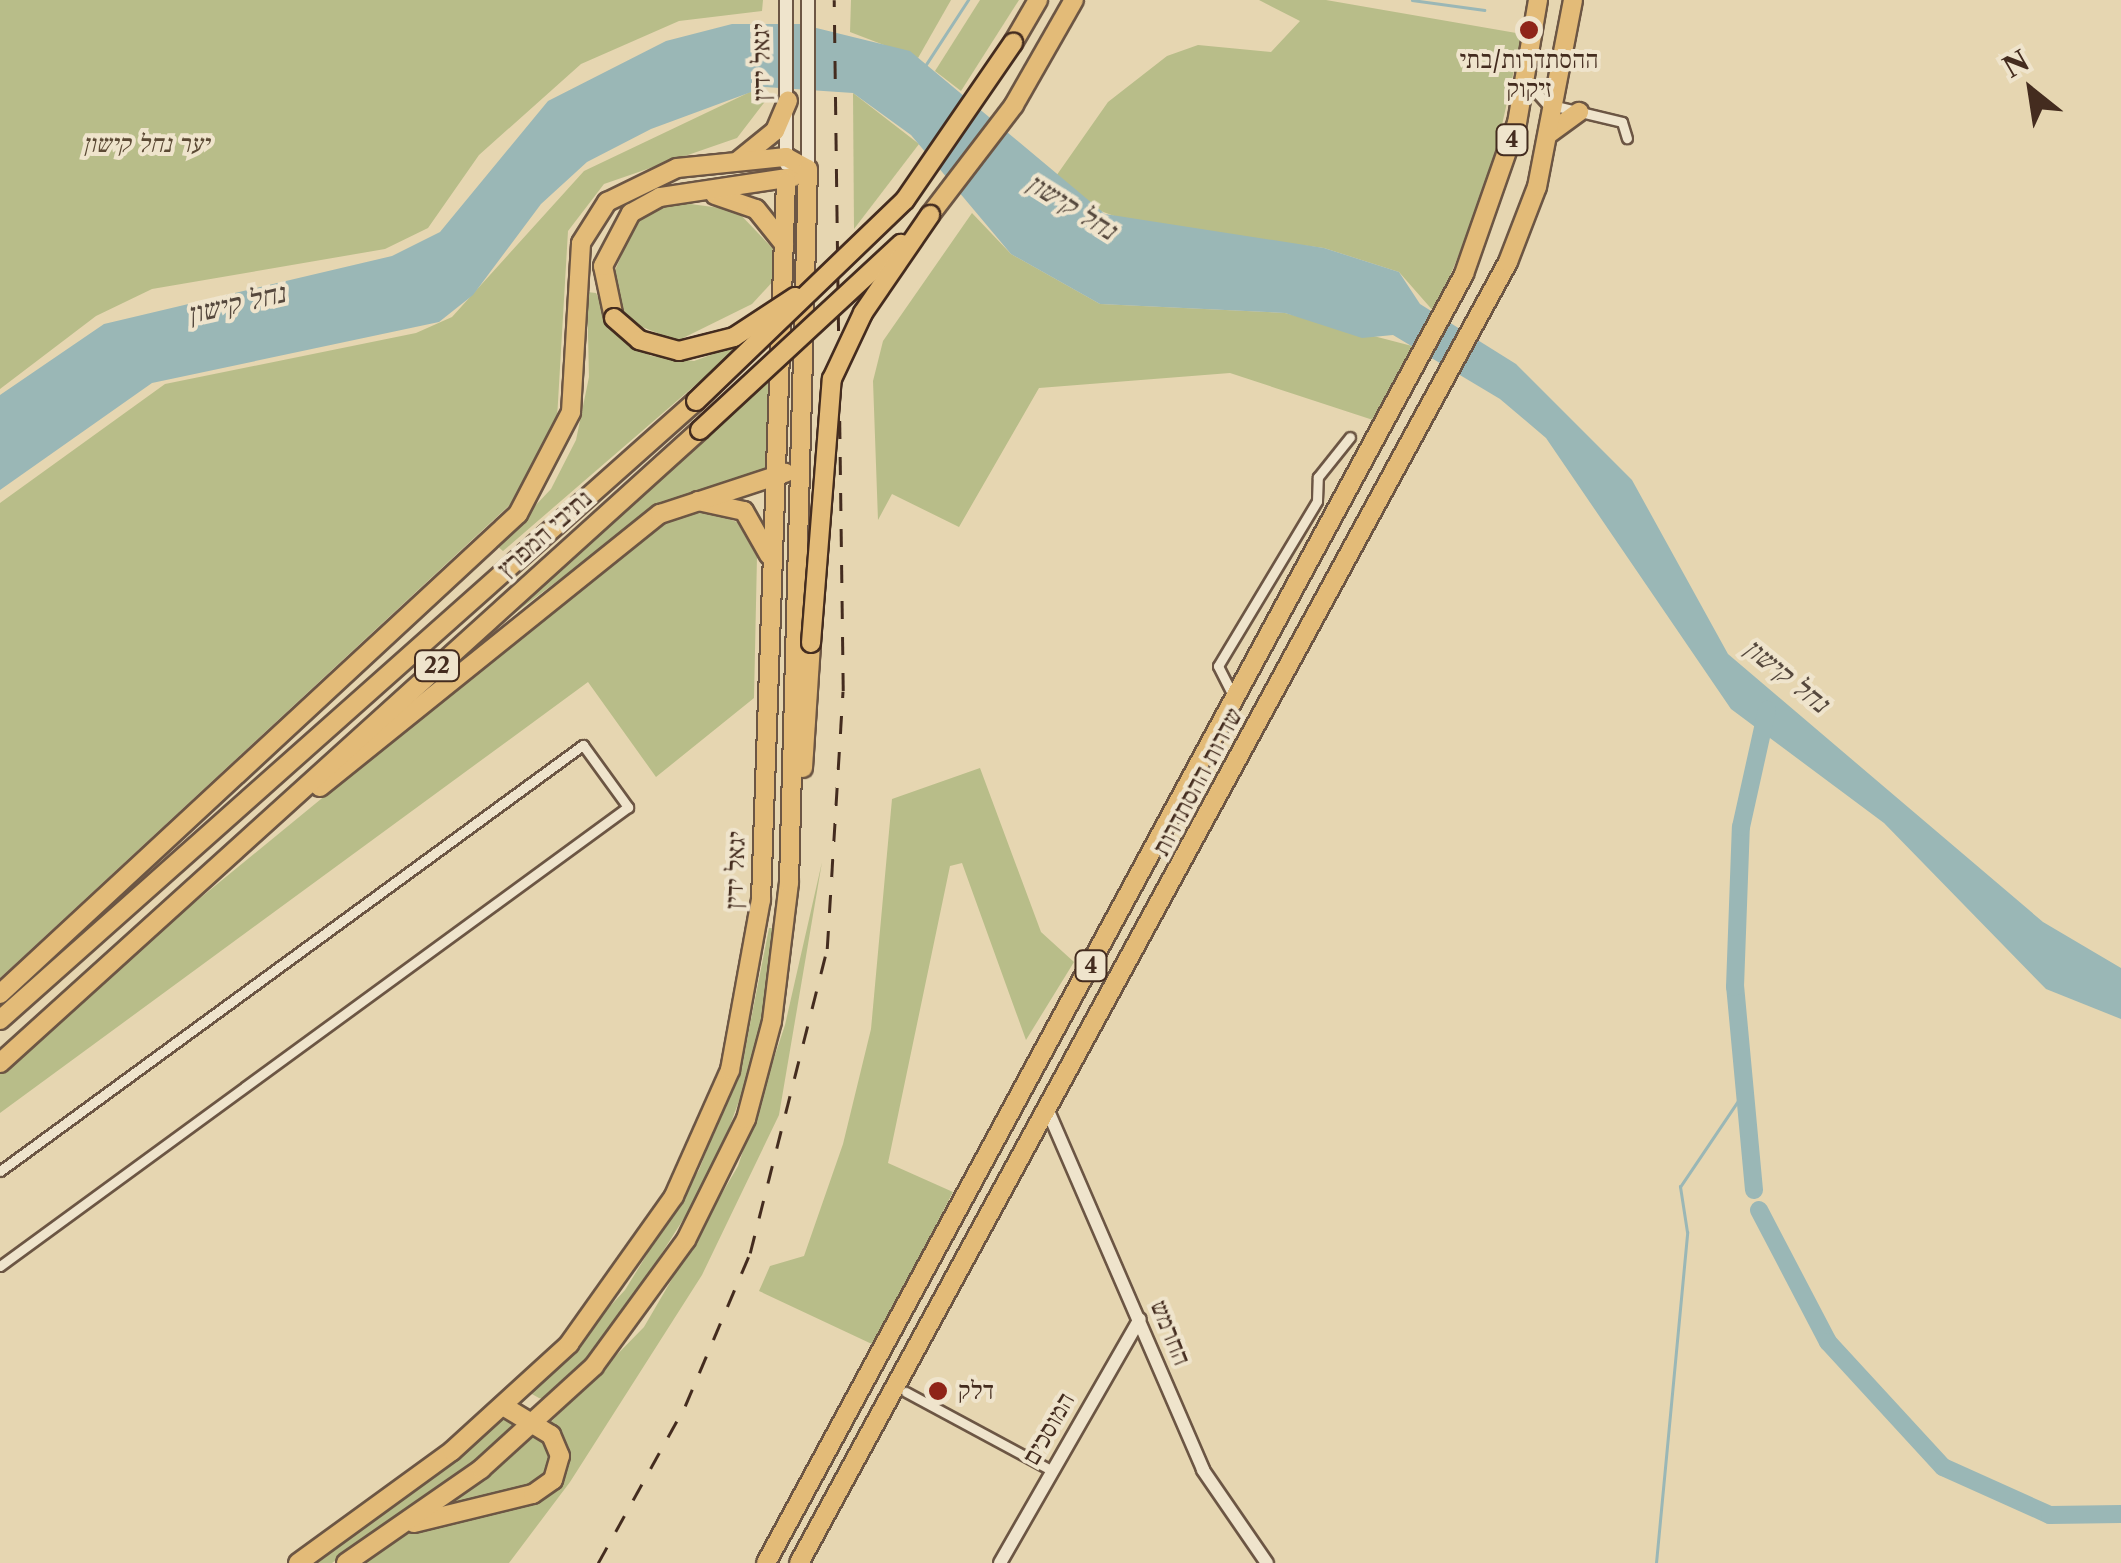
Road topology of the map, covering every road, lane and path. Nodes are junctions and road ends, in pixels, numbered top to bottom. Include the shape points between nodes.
1 (1038, 0) edge
2 (1074, 0) edge
3 (1538, 0) edge
4 (1573, 0) edge
5 (786, 2) edge
6 (808, 3) edge
7 (1525, 78) junction
8 (788, 101) junction
9 (1555, 106) junction
10 (1579, 112) junction
11 (1517, 122) junction
12 (1550, 133) junction
13 (1627, 138) dead end
14 (786, 157) junction
15 (738, 161) junction
16 (808, 170) junction
17 (786, 181) junction
18 (685, 193) junction
19 (930, 215) junction
20 (787, 253) junction
21 (834, 272) junction
22 (1350, 438) dead end
23 (802, 464) junction
24 (776, 478) junction
25 (678, 504) junction
26 (771, 564) junction
27 (401, 662) junction
28 (1254, 663) junction
29 (1218, 666) junction
30 (1232, 704) junction
31 (789, 883) junction
32 (176, 904) junction
33 (91, 914) junction
34 (0, 994) edge
35 (0, 1020) edge
36 (0, 1063) edge
37 (1048, 1111) junction
38 (0, 1171) edge
39 (0, 1266) edge
40 (1140, 1320) junction
41 (906, 1392) dead end
42 (506, 1407) junction
43 (538, 1420) junction
44 (1051, 1470) junction
45 (390, 1532) junction
46 (298, 1563) edge
47 (346, 1563) edge
48 (766, 1563) edge
49 (800, 1563) edge
50 (1000, 1563) edge
51 (1268, 1563) edge

1 - 21 highway, נתיבי המפרץ / 22, bridge via 915,188
2 - 19 highway, נתיבי המפרץ / 22 via 1041,59
3 - 7 highway, שדרות ההסתדרות / 4
4 - 9 highway, שדרות ההסתדרות / 4
5 - 8 street, יגאל ידין
6 - 16 street, יגאל ידין
7 - 9 street
7 - 11 highway, שדרות ההסתדרות / 4
8 - 14 street, יגאל ידין
8 - 15 highway via 775,131
9 - 10 street
9 - 11 street
9 - 12 highway, שדרות ההסתדרות / 4
10 - 12 highway
10 - 13 street via 1622,122
11 - 28 highway, שדרות ההסתדרות / 4 via 1464,274
12 - 37 highway, שדרות ההסתדרות / 4 via 1492,294
14 - 15 highway
14 - 16 highway
14 - 17 street, יגאל ידין
15 - 33 highway via 650,177 590,220 577,265 571,412 538,486
16 - 17 highway
16 - 23 highway, יגאל ידין
17 - 18 highway
17 - 20 highway, יגאל ידין
18 - 20 highway via 756,209
18 - 21 highway, bridge via 645,203 617,230 602,266 614,318 660,349 698,348 734,337
19 - 31 highway, bridge via 863,313 832,379
19 - 32 highway, נתיבי המפרץ / 22, bridge
20 - 24 highway, יגאל ידין
21 - 27 highway, נתיבי המפרץ / 22, bridge
22 - 29 street via 1318,477 1317,501
23 - 24 highway
23 - 31 highway, יגאל ידין
24 - 25 highway
24 - 26 highway, יגאל ידין
25 - 26 highway via 711,500 744,511
25 - 32 highway
26 - 42 highway, יגאל ידין via 760,914 740,1041 702,1140 634,1261
27 - 33 highway
27 - 35 highway, נתיבי המפרץ / 22
28 - 29 street
28 - 30 highway, שדרות ההסתדרות / 4
29 - 30 street
30 - 48 highway, שדרות ההסתדרות / 4
31 - 43 highway, יגאל ידין via 772,1021 732,1154 634,1317
32 - 36 highway, נתיבי המפרץ / 22
33 - 34 highway
37 - 40 street, החרמש
37 - 49 highway, שדרות ההסתדרות / 4
38 - 39 street via 582,744 628,806
40 - 44 street, המוסכים
40 - 51 street, החרמש via 1203,1470
41 - 44 street
42 - 43 highway
42 - 46 highway, יגאל ידין
43 - 45 highway, יגאל ידין
43 - 45 highway via 560,1456 548,1486
44 - 50 street, המוסכים
45 - 47 highway, יגאל ידין

